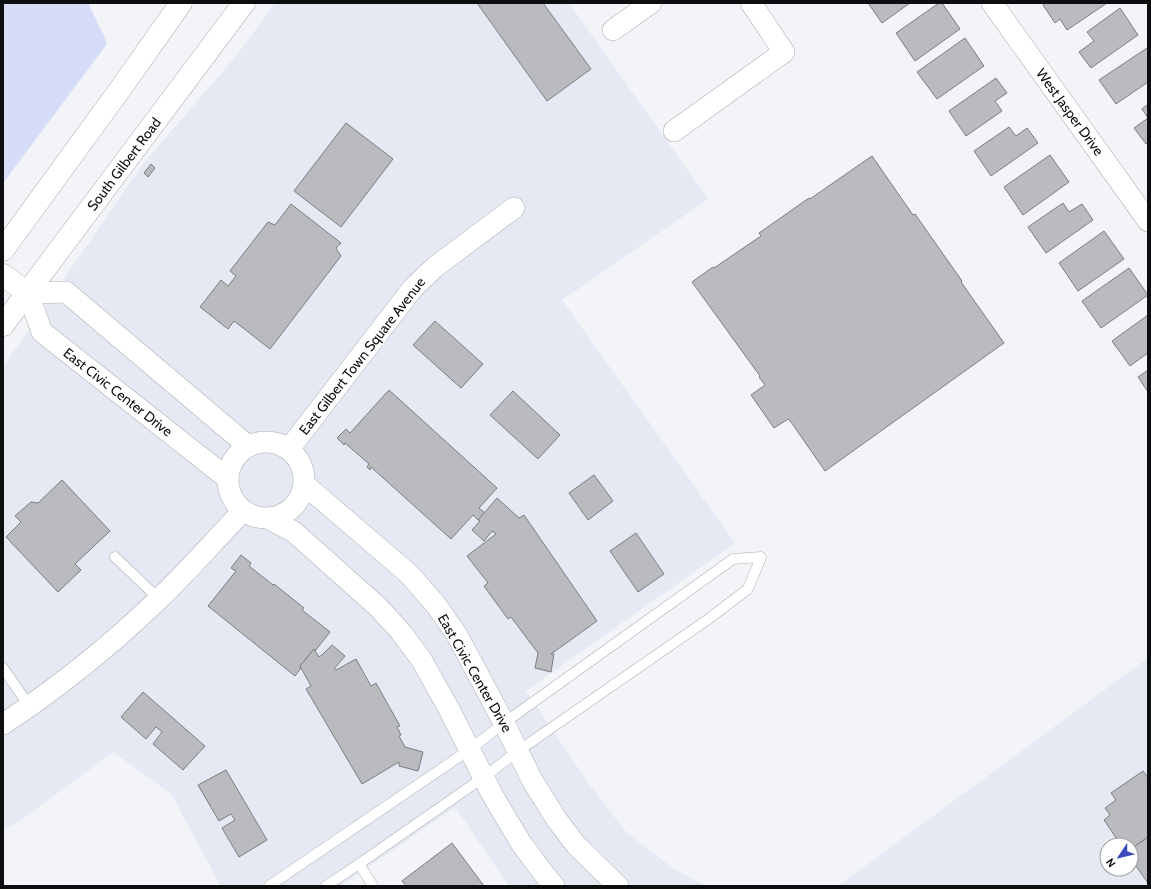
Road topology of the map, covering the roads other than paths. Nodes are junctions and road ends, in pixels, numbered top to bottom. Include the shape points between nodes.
1 (181, 3) edge
2 (244, 3) edge
3 (651, 3) edge
4 (751, 3) edge
5 (992, 3) edge
6 (613, 30) dead end
7 (674, 131) dead end
8 (514, 208) dead end
9 (1148, 221) edge
10 (3, 250) edge
11 (3, 275) edge
12 (28, 293) junction
13 (3, 325) edge
14 (248, 446) junction
15 (289, 449) junction
16 (227, 478) junction
17 (304, 484) junction
18 (243, 511) junction
19 (270, 519) junction
20 (115, 557) dead end
21 (159, 599) junction
22 (3, 668) edge
23 (30, 707) junction
24 (504, 723) junction
25 (3, 724) edge
26 (470, 750) junction
27 (518, 751) junction
28 (484, 777) junction
29 (359, 864) junction
30 (268, 886) edge
31 (326, 886) edge
32 (373, 886) edge
33 (554, 886) edge
34 (618, 886) edge

1 - 10 main road
2 - 12 main road, South Gilbert Road
3 - 6 street
4 - 7 street via 784,52
5 - 9 street, West Jasper Drive
8 - 15 street, East Gilbert Town Square Avenue via 435,267 413,288
11 - 12 main road
12 - 13 main road, South Gilbert Road
12 - 14 street via 66,292
12 - 16 street, East Civic Center Drive via 42,332
14 - 15 street via 258,442 269,442
14 - 16 street via 233,459
15 - 17 street via 298,459 303,471
16 - 18 street via 231,497
17 - 19 street via 301,497 293,507 283,515
17 - 24 street, East Civic Center Drive via 409,574 436,605 457,635
18 - 19 street via 252,516
18 - 21 street
19 - 26 street via 294,532 378,607 401,632 421,659
20 - 21 lane
21 - 23 street via 99,652
22 - 23 lane
23 - 25 street
24 - 26 lane
24 - 27 street, East Civic Center Drive
24 - 27 lane via 733,560 760,557 748,589
26 - 28 street
26 - 30 lane
27 - 28 lane
27 - 34 street, East Civic Center Drive via 532,780 557,820 576,845
28 - 29 lane
28 - 33 street via 521,843
29 - 31 lane
29 - 32 lane

